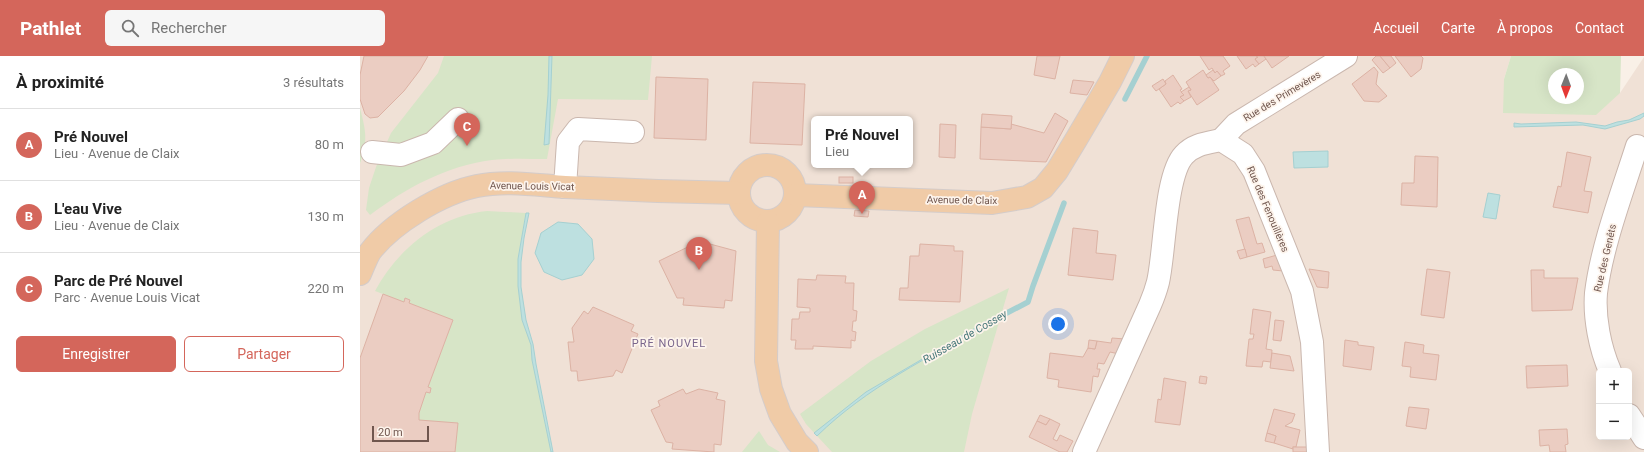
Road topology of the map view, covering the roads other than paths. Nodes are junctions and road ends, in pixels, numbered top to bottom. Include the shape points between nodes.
1 (1123, 56) edge
2 (1346, 56) edge
3 (458, 119) dead end
4 (633, 132) dead end
5 (1220, 140) junction
6 (1637, 146) dead end
7 (372, 152) dead end
8 (565, 187) junction
9 (738, 193) junction
10 (796, 195) junction
11 (768, 222) junction
12 (360, 274) edge
13 (1609, 368) edge
14 (1632, 420) edge
15 (1644, 438) edge
16 (806, 452) edge
17 (1084, 452) edge
18 (1318, 452) edge

1 - 10 main road, Avenue de Claix via 1057,171 1043,188 1027,197 992,203
2 - 5 street, Rue des Primevères via 1236,124
3 - 7 street via 433,143 401,155
4 - 8 street via 578,129 568,142
5 - 17 street via 1199,144 1184,154 1177,166 1171,188 1158,282 1150,306
5 - 18 street, Rue des Fenouillères via 1243,154 1254,171 1302,291 1312,342
6 - 13 street, Rue des Genêts via 1605,251 1596,294 1598,327
8 - 9 main road, Avenue Louis Vicat
8 - 12 main road, Avenue Louis Vicat via 499,184 478,185 458,191 430,203 393,230 369,253
9 - 10 main road via 747,173 757,167 768,165 779,167 788,174 794,184
9 - 11 main road via 740,202 750,217
10 - 11 main road via 787,214 778,220
11 - 16 main road via 766,361 771,389 780,414
14 - 15 street

